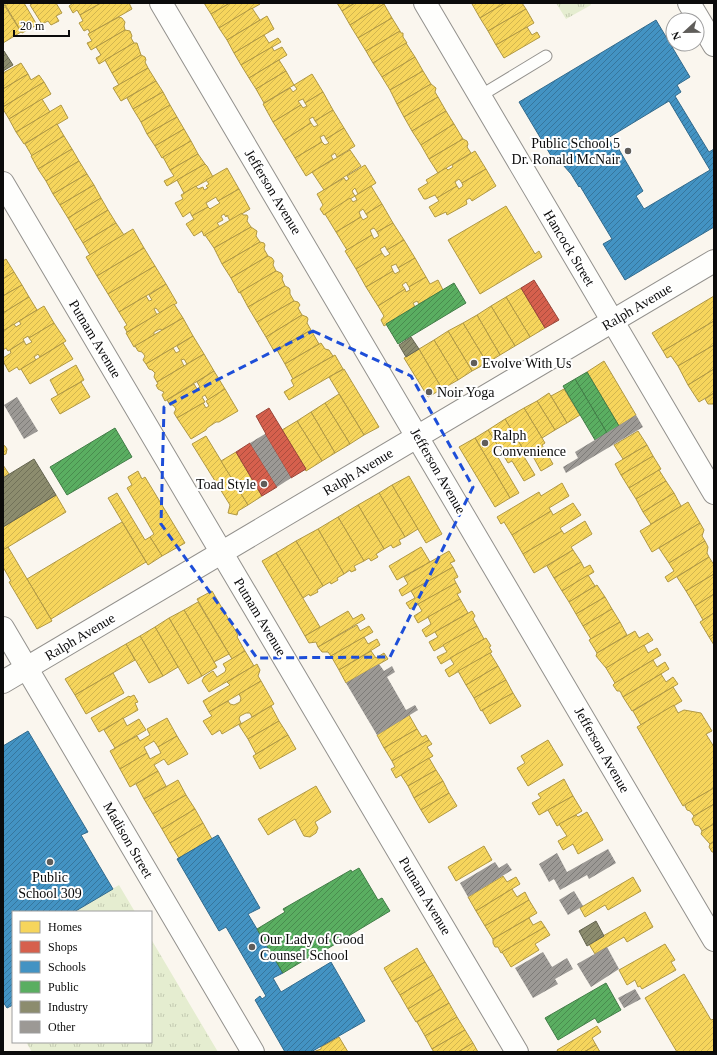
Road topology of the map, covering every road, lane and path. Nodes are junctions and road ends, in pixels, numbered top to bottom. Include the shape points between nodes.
1 (161, 3) edge
2 (425, 3) edge
3 (689, 3) edge
4 (714, 45) edge
5 (546, 56) dead end
6 (480, 96) junction
7 (3, 183) edge
8 (714, 261) edge
9 (613, 321) junction
10 (418, 437) junction
11 (714, 493) edge
12 (222, 553) junction
13 (3, 628) edge
14 (26, 668) junction
15 (3, 682) edge
16 (714, 940) edge
17 (252, 1052) edge
18 (517, 1052) edge

1 - 10 street, Jefferson Avenue
2 - 6 street, Hancock Street
3 - 4 street
5 - 6 lane
6 - 9 street, Hancock Street
7 - 12 street, Putnam Avenue
8 - 9 street, Ralph Avenue
9 - 10 street, Ralph Avenue
9 - 11 street, Hancock Street
10 - 12 street, Ralph Avenue
10 - 16 street, Jefferson Avenue
12 - 14 street, Ralph Avenue
12 - 18 street, Putnam Avenue
13 - 14 street, Madison Street
14 - 15 street, Ralph Avenue
14 - 17 street, Madison Street

